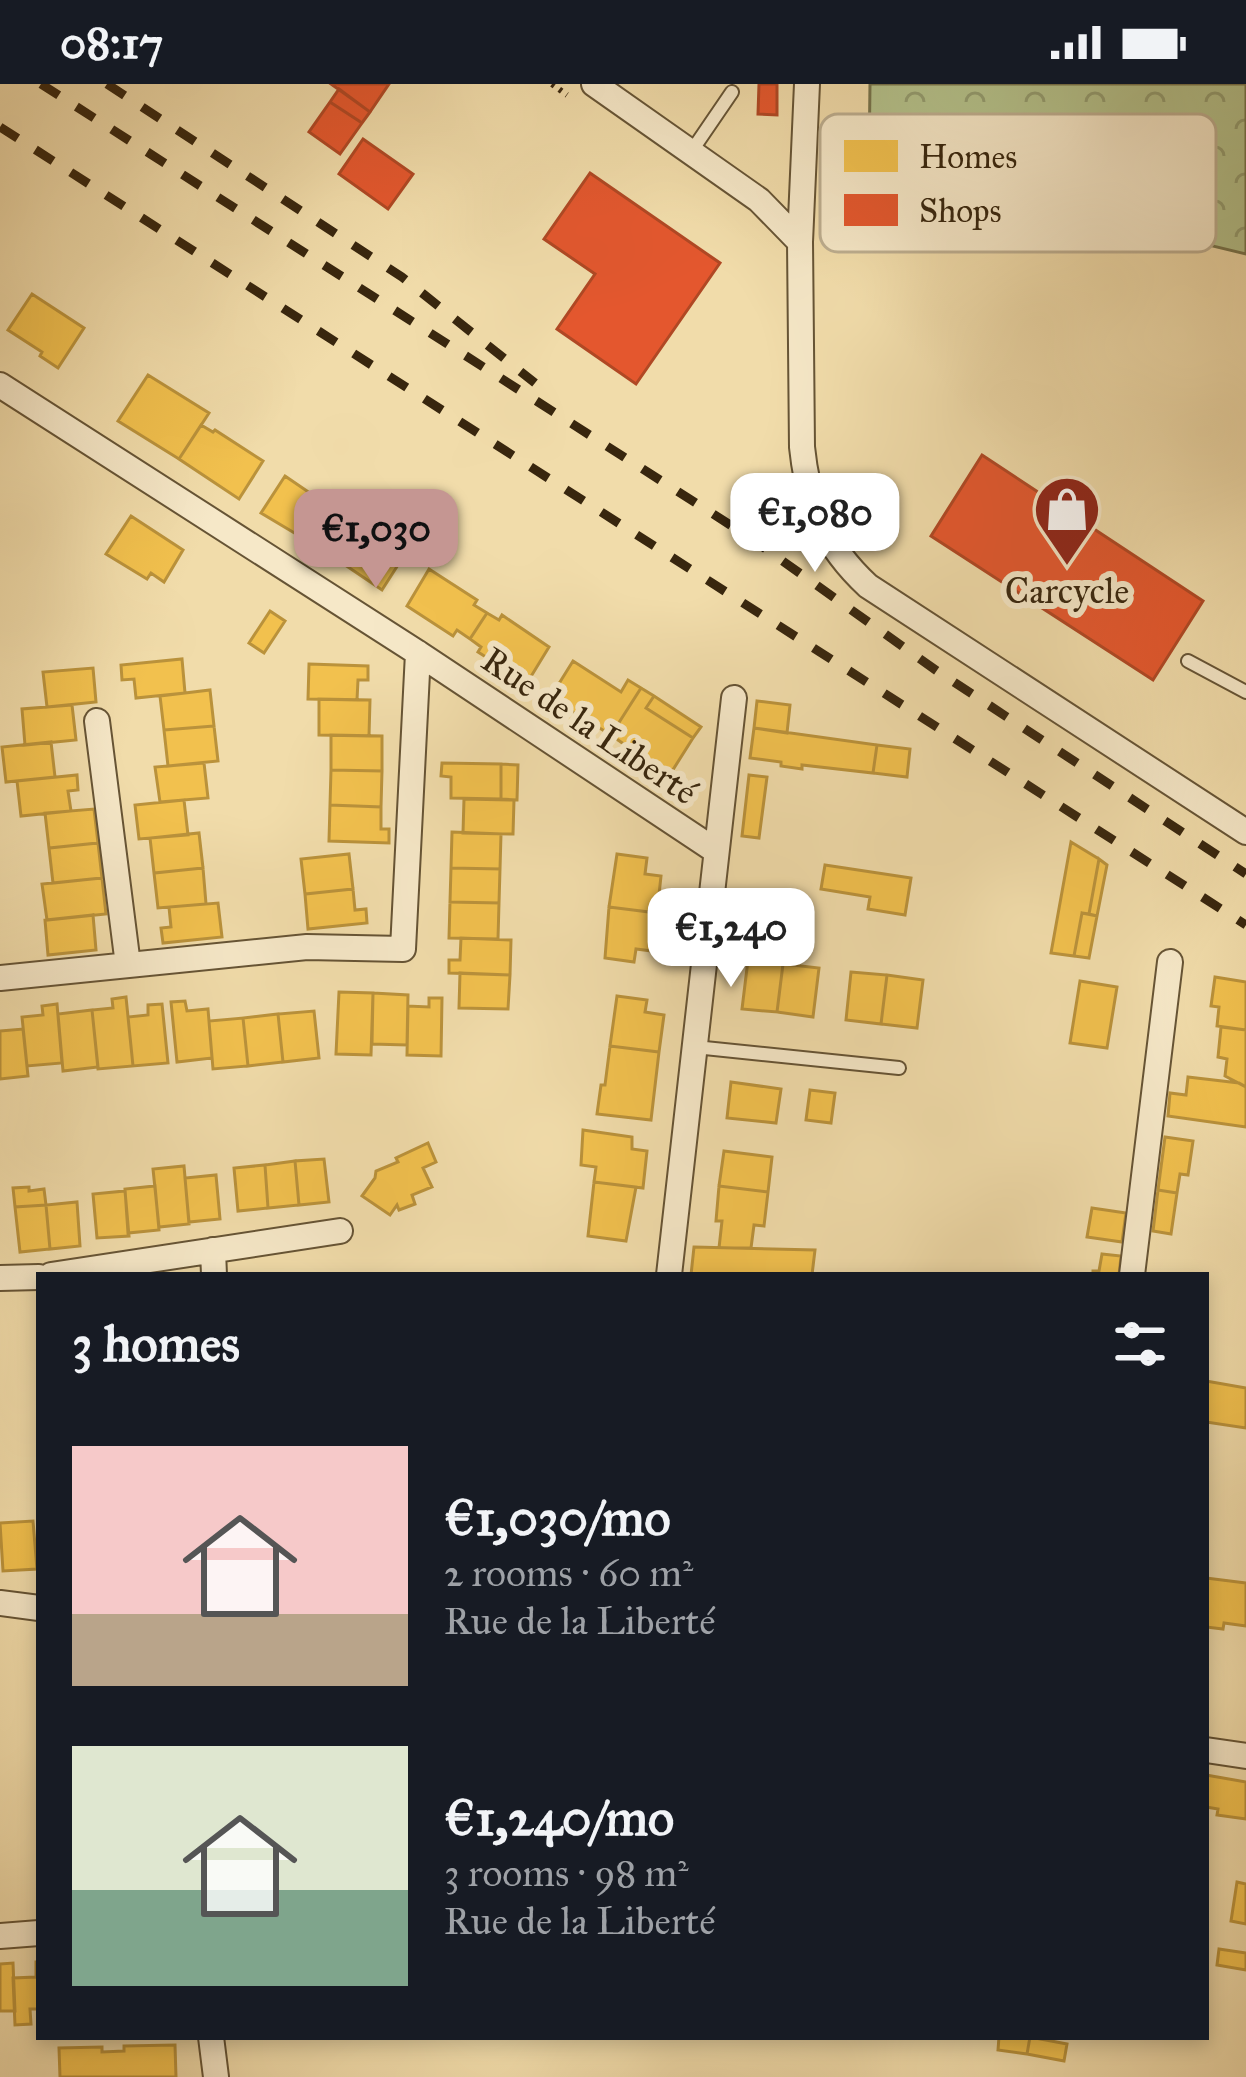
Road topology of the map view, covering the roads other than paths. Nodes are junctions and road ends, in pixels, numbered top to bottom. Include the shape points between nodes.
1 (594, 84) edge
2 (807, 84) edge
3 (732, 92) dead end
4 (691, 152) junction
5 (800, 242) junction
6 (0, 386) edge
7 (418, 653) junction
8 (1188, 661) dead end
9 (1246, 692) edge
10 (734, 698) dead end
11 (97, 721) dead end
12 (1246, 832) edge
13 (716, 851) junction
14 (1170, 962) dead end
15 (128, 965) junction
16 (0, 978) edge
17 (694, 1047) junction
18 (899, 1068) dead end
19 (340, 1231) dead end
20 (214, 1262) edge
21 (89, 1272) edge
22 (669, 1272) edge
23 (1132, 1272) edge
24 (36, 1277) edge
25 (0, 1279) edge
26 (0, 1603) edge
27 (36, 1608) edge
28 (1209, 1750) edge
29 (1246, 1756) edge
30 (36, 1933) edge
31 (0, 1936) edge
32 (212, 2040) edge
33 (217, 2077) edge

1 - 4 street
2 - 5 street
3 - 4 lane
4 - 5 street via 759,200
5 - 12 street via 802,447 811,501 833,548 868,586
6 - 7 street, Rue de la Liberté
7 - 13 street, Rue de la Liberté
7 - 15 street via 403,949 308,947
8 - 9 lane
10 - 13 street, Rue de la Liberté
11 - 15 street
13 - 17 street, Rue de la Liberté
14 - 23 street
15 - 16 street
17 - 18 lane
17 - 22 street, Rue de la Liberté
19 - 20 street
20 - 21 street
24 - 25 street
26 - 27 street
28 - 29 street
30 - 31 street
32 - 33 street

